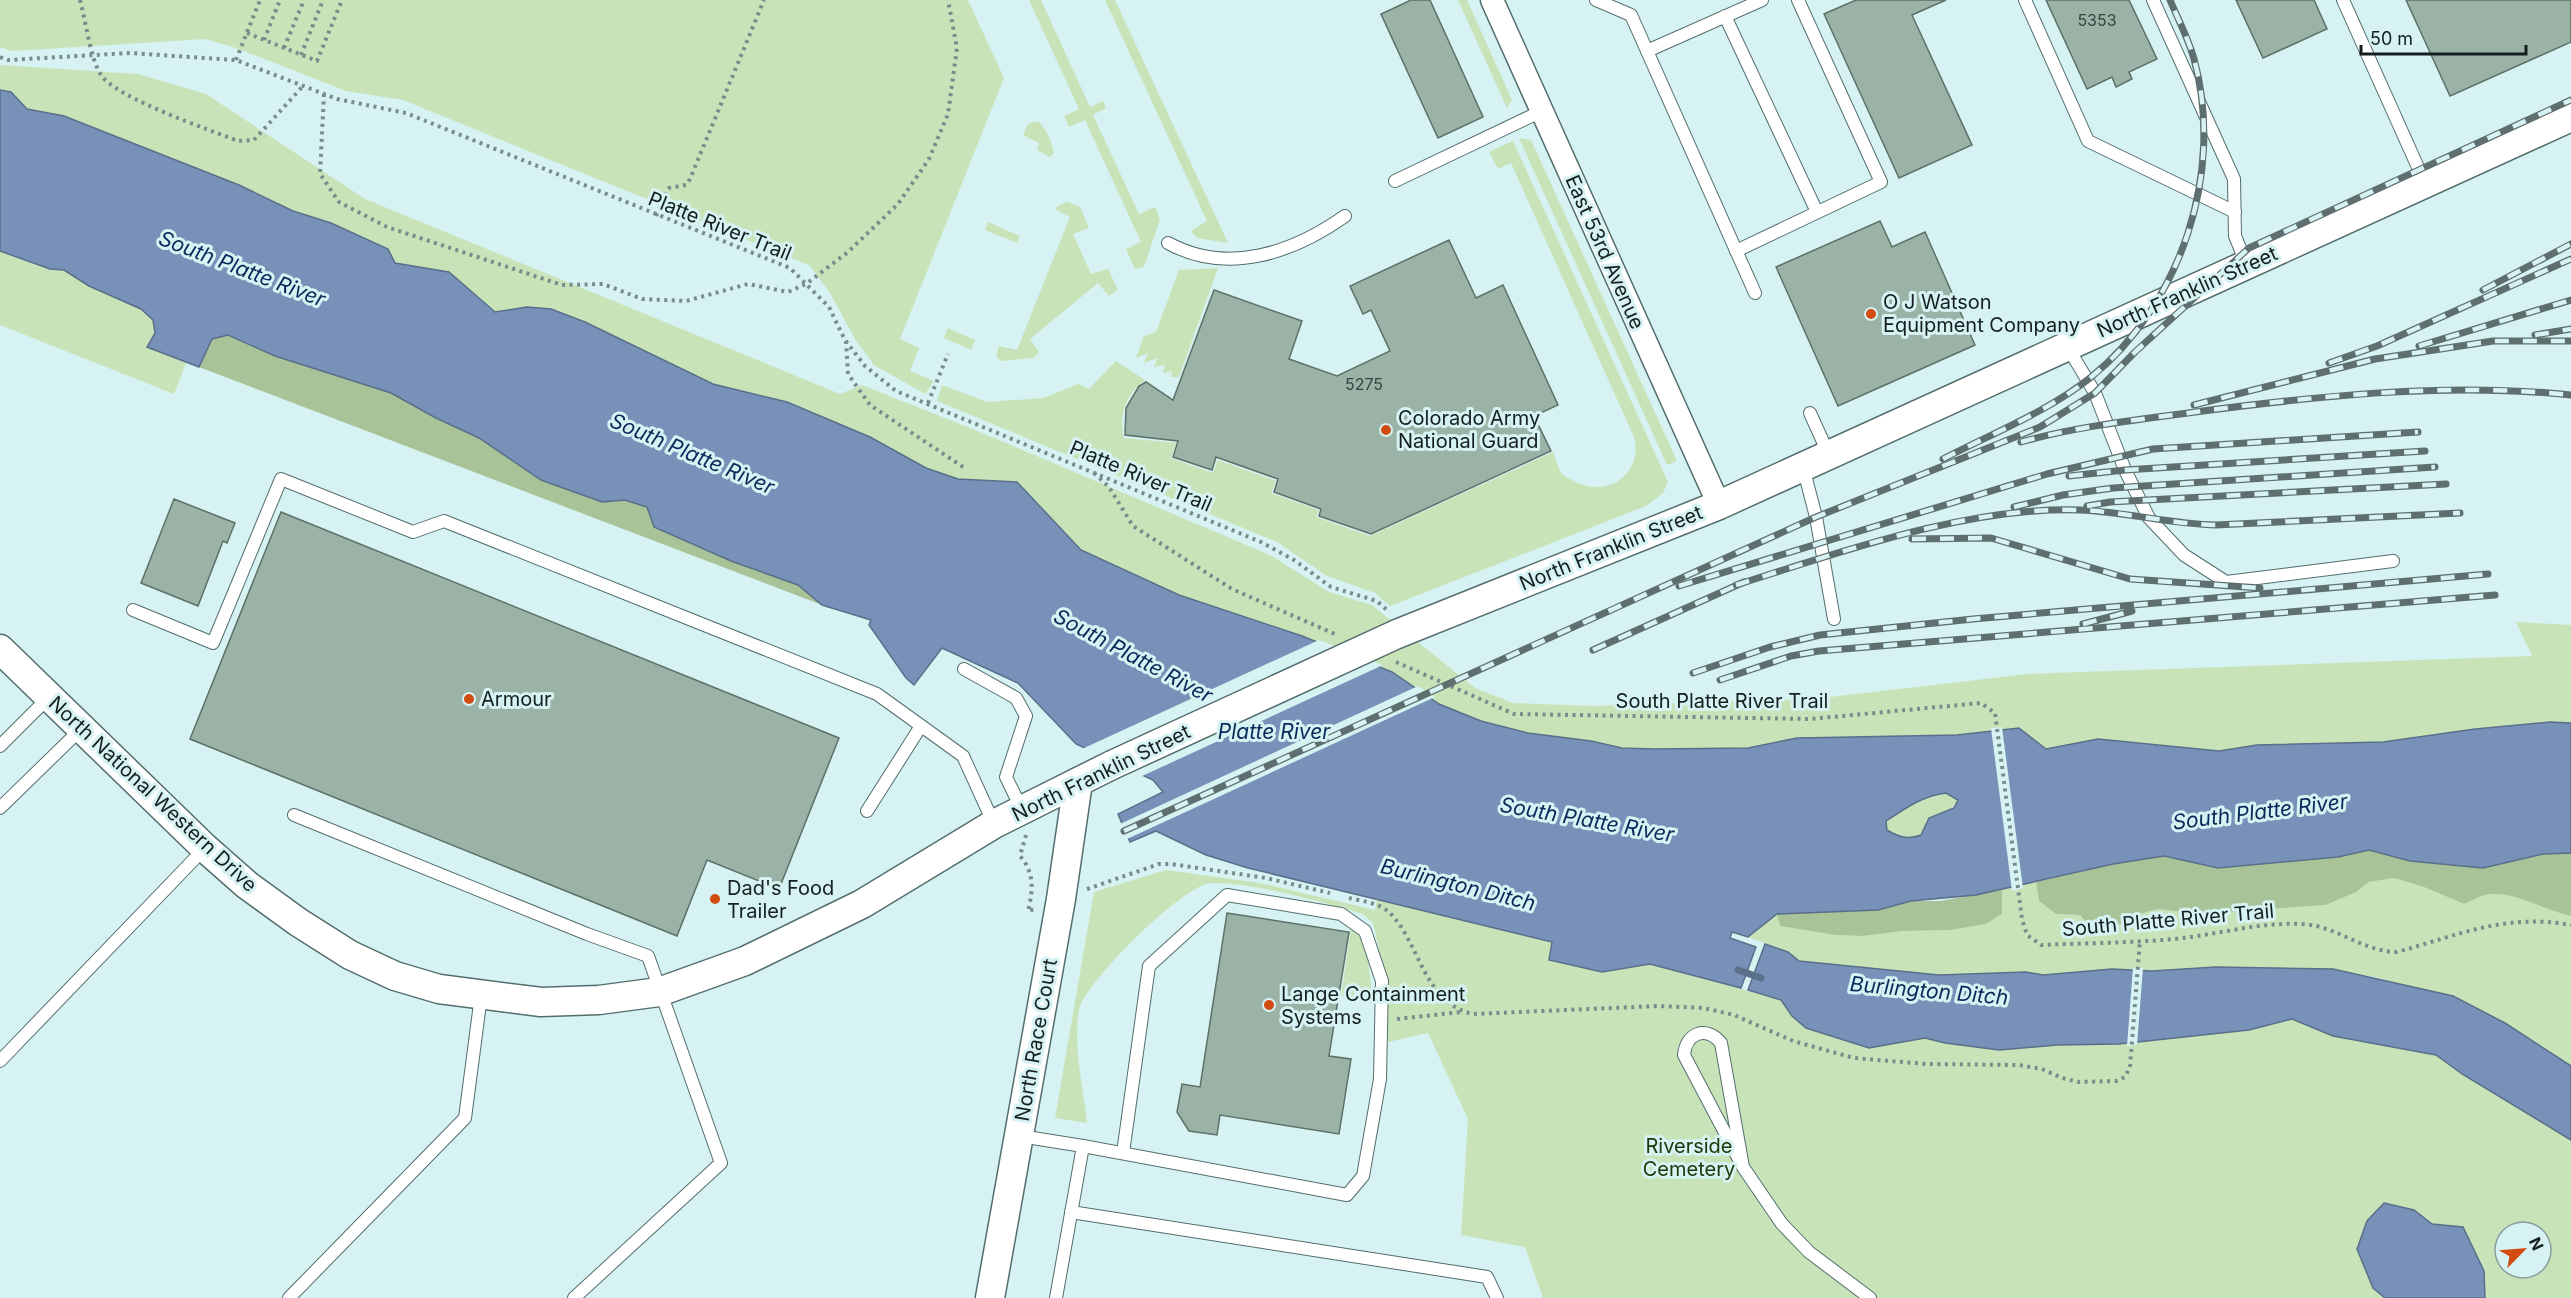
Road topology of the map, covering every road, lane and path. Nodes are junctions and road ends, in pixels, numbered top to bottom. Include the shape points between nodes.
1 (80, 0) edge
2 (260, 0) edge
3 (280, 0) edge
4 (304, 0) edge
5 (323, 0) edge
6 (342, 0) edge
7 (764, 0) edge
8 (948, 0) edge
9 (1492, 0) edge
10 (1596, 0) edge
11 (1762, 0) edge
12 (1798, 0) edge
13 (2025, 0) edge
14 (2153, 0) edge
15 (2343, 0) edge
16 (1725, 16) junction
17 (247, 33) junction
18 (264, 40) junction
19 (284, 48) junction
20 (1647, 51) junction
21 (93, 55) junction
22 (301, 55) junction
23 (0, 57) edge
24 (236, 60) junction
25 (303, 86) junction
26 (324, 94) junction
27 (1542, 111) junction
28 (2571, 117) edge
29 (1395, 181) dead end
30 (2425, 183) junction
31 (1817, 212) junction
32 (2235, 212) junction
33 (656, 216) junction
34 (1345, 216) dead end
35 (1168, 243) dead end
36 (1736, 251) junction
37 (2247, 265) junction
38 (806, 284) junction
39 (1755, 293) dead end
40 (845, 340) junction
41 (2067, 346) junction
42 (948, 354) dead end
43 (928, 403) junction
44 (1810, 413) dead end
45 (1829, 455) junction
46 (1803, 467) junction
47 (966, 470) dead end
48 (1094, 473) junction
49 (1719, 505) junction
50 (2393, 561) dead end
51 (133, 610) dead end
52 (1834, 619) dead end
53 (1393, 635) junction
54 (1341, 637) dead end
55 (0, 649) edge
56 (964, 669) dead end
57 (49, 697) junction
58 (921, 726) junction
59 (81, 729) junction
60 (0, 746) edge
61 (1078, 782) junction
62 (0, 808) edge
63 (1022, 810) junction
64 (867, 811) dead end
65 (294, 814) dead end
66 (994, 824) junction
67 (1024, 847) dead end
68 (205, 848) junction
69 (1094, 887) dead end
70 (1039, 908) dead end
71 (2571, 925) edge
72 (2140, 940) junction
73 (659, 992) junction
74 (482, 996) junction
75 (1462, 1012) junction
76 (1381, 1020) junction
77 (0, 1061) edge
78 (1020, 1136) junction
79 (1083, 1146) junction
80 (1122, 1153) junction
81 (1743, 1167) junction
82 (1071, 1212) junction
83 (289, 1298) edge
84 (574, 1298) edge
85 (990, 1298) edge
86 (1056, 1298) edge
87 (1497, 1298) edge
88 (1870, 1298) edge

1 - 21 path
2 - 17 path
3 - 18 path
4 - 19 path
5 - 22 path
6 - 22 path via 317,61
7 - 33 path via 690,179 686,185 669,188
8 - 38 path via 957,48 948,114 929,159 898,204 848,252
9 - 27 street, East 53rd Avenue
10 - 20 lane via 1631,15
11 - 16 lane
12 - 31 lane via 1881,182
13 - 32 lane via 2088,141
14 - 32 lane via 2234,179
15 - 30 lane
16 - 20 lane
16 - 31 lane
17 - 18 path
17 - 24 path
18 - 19 path
19 - 22 path
20 - 36 lane
21 - 23 path, Platte River Trail via 8,60
21 - 24 path, Platte River Trail via 130,53
21 - 25 path via 102,77 127,95 238,141 254,140
24 - 25 path, Platte River Trail
25 - 26 path, Platte River Trail
26 - 33 path, Platte River Trail via 406,112
26 - 38 path via 320,174 339,202 387,227 562,285 603,284 642,299 686,301 747,284 788,291
27 - 29 lane
27 - 49 street, East 53rd Avenue
28 - 30 street, North Franklin Street
30 - 37 street, North Franklin Street
31 - 36 lane
32 - 37 lane via 2235,236
33 - 38 path, Platte River Trail via 790,268
34 - 35 lane via 1296,246 1252,257 1206,256
36 - 39 lane
37 - 41 street, North Franklin Street
38 - 40 path, Platte River Trail via 829,307
40 - 43 path, Platte River Trail via 865,366 896,391
40 - 47 path via 848,374 870,405
41 - 45 street, North Franklin Street
41 - 50 lane via 2095,393 2149,518 2184,555 2226,582
42 - 43 path
43 - 48 path, Platte River Trail
44 - 45 lane
45 - 46 street, North Franklin Street
46 - 49 street, North Franklin Street
46 - 52 lane
48 - 53 path, Platte River Trail via 1262,542 1331,587 1377,601
48 - 54 path via 1109,488 1133,526 1232,589
49 - 53 street, North Franklin Street
51 - 58 lane via 213,643 281,478 413,532 444,520 877,694
53 - 61 street, North Franklin Street, bridge
53 - 72 path, South Platte River Trail via 1514,714 1810,719 1981,702 1995,713 2027,935 2041,945
55 - 57 street, North National Western Drive
56 - 63 lane via 1016,698 1026,716 1006,777
57 - 59 street, North National Western Drive
57 - 60 lane
58 - 64 lane
58 - 66 lane via 963,756
59 - 62 lane
59 - 68 street, North National Western Drive
61 - 63 street, North Franklin Street
61 - 78 street, North Race Court
63 - 66 street, North Franklin Street
65 - 73 lane via 648,956
66 - 73 street, North Franklin Street via 862,904 745,961
67 - 70 path via 1020,856 1029,868 1032,887 1028,911
68 - 74 street, North National Western Drive via 256,891 350,955 395,976
68 - 77 lane
69 - 75 path via 1159,864 1172,864 1266,878 1371,903 1387,910 1399,924 1426,975 1440,994
71 - 72 path, South Platte River Trail via 2521,920 2490,924 2397,952 2385,952 2303,924
72 - 75 path via 2130,1067 2125,1077 2116,1081 2079,1082 2019,1065 1854,1058 1793,1041 1734,1015 1704,1008
73 - 74 street, North National Western Drive via 541,1002
73 - 84 lane via 721,1162
74 - 83 lane via 465,1118
75 - 76 path
76 - 80 lane via 1380,1079 1363,1176 1347,1195
76 - 80 lane via 1382,981 1365,930 1341,914 1227,895 1149,966
78 - 79 lane
78 - 85 street, North Race Court
79 - 80 lane
79 - 82 lane
81 - 81 lane via 1721,1043 1704,1031 1694,1034 1685,1042 1684,1055
81 - 88 lane via 1782,1224 1809,1252
82 - 86 lane
82 - 87 lane via 1487,1277

